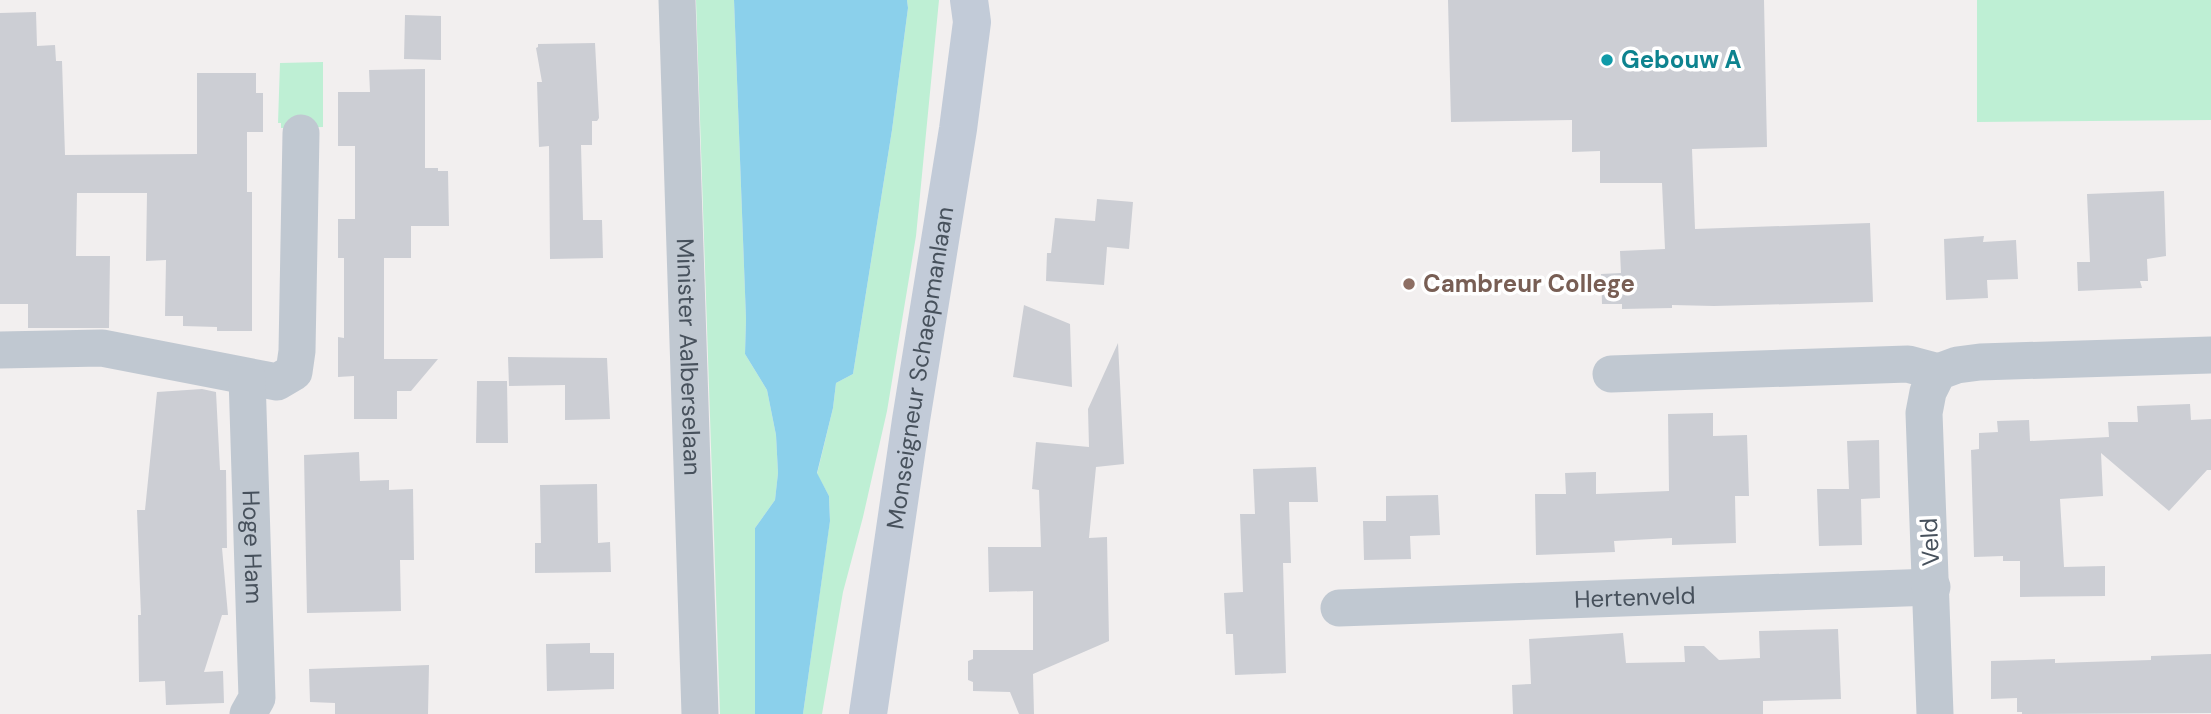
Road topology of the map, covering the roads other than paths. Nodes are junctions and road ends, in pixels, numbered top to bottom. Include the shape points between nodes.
1 (677, 0) edge
2 (974, 7) edge
3 (301, 133) dead end
4 (0, 350) edge
5 (2211, 355) edge
6 (1938, 372) junction
7 (1611, 374) dead end
8 (247, 377) junction
9 (1932, 587) junction
10 (1339, 608) dead end
11 (248, 714) edge
12 (700, 714) edge
13 (868, 714) edge
14 (1935, 714) edge

1 - 12 street, Minister Aalberselaan
2 - 13 main road, Monseigneur Schaepmanlaan
3 - 8 street via 294,372 277,382
4 - 8 street via 102,348
5 - 6 street via 1980,362
6 - 7 street via 1908,364
6 - 9 street, Veld via 1924,413
8 - 11 street, Hoge Ham via 257,698
9 - 10 street, Hertenveld
9 - 14 street, Veld

